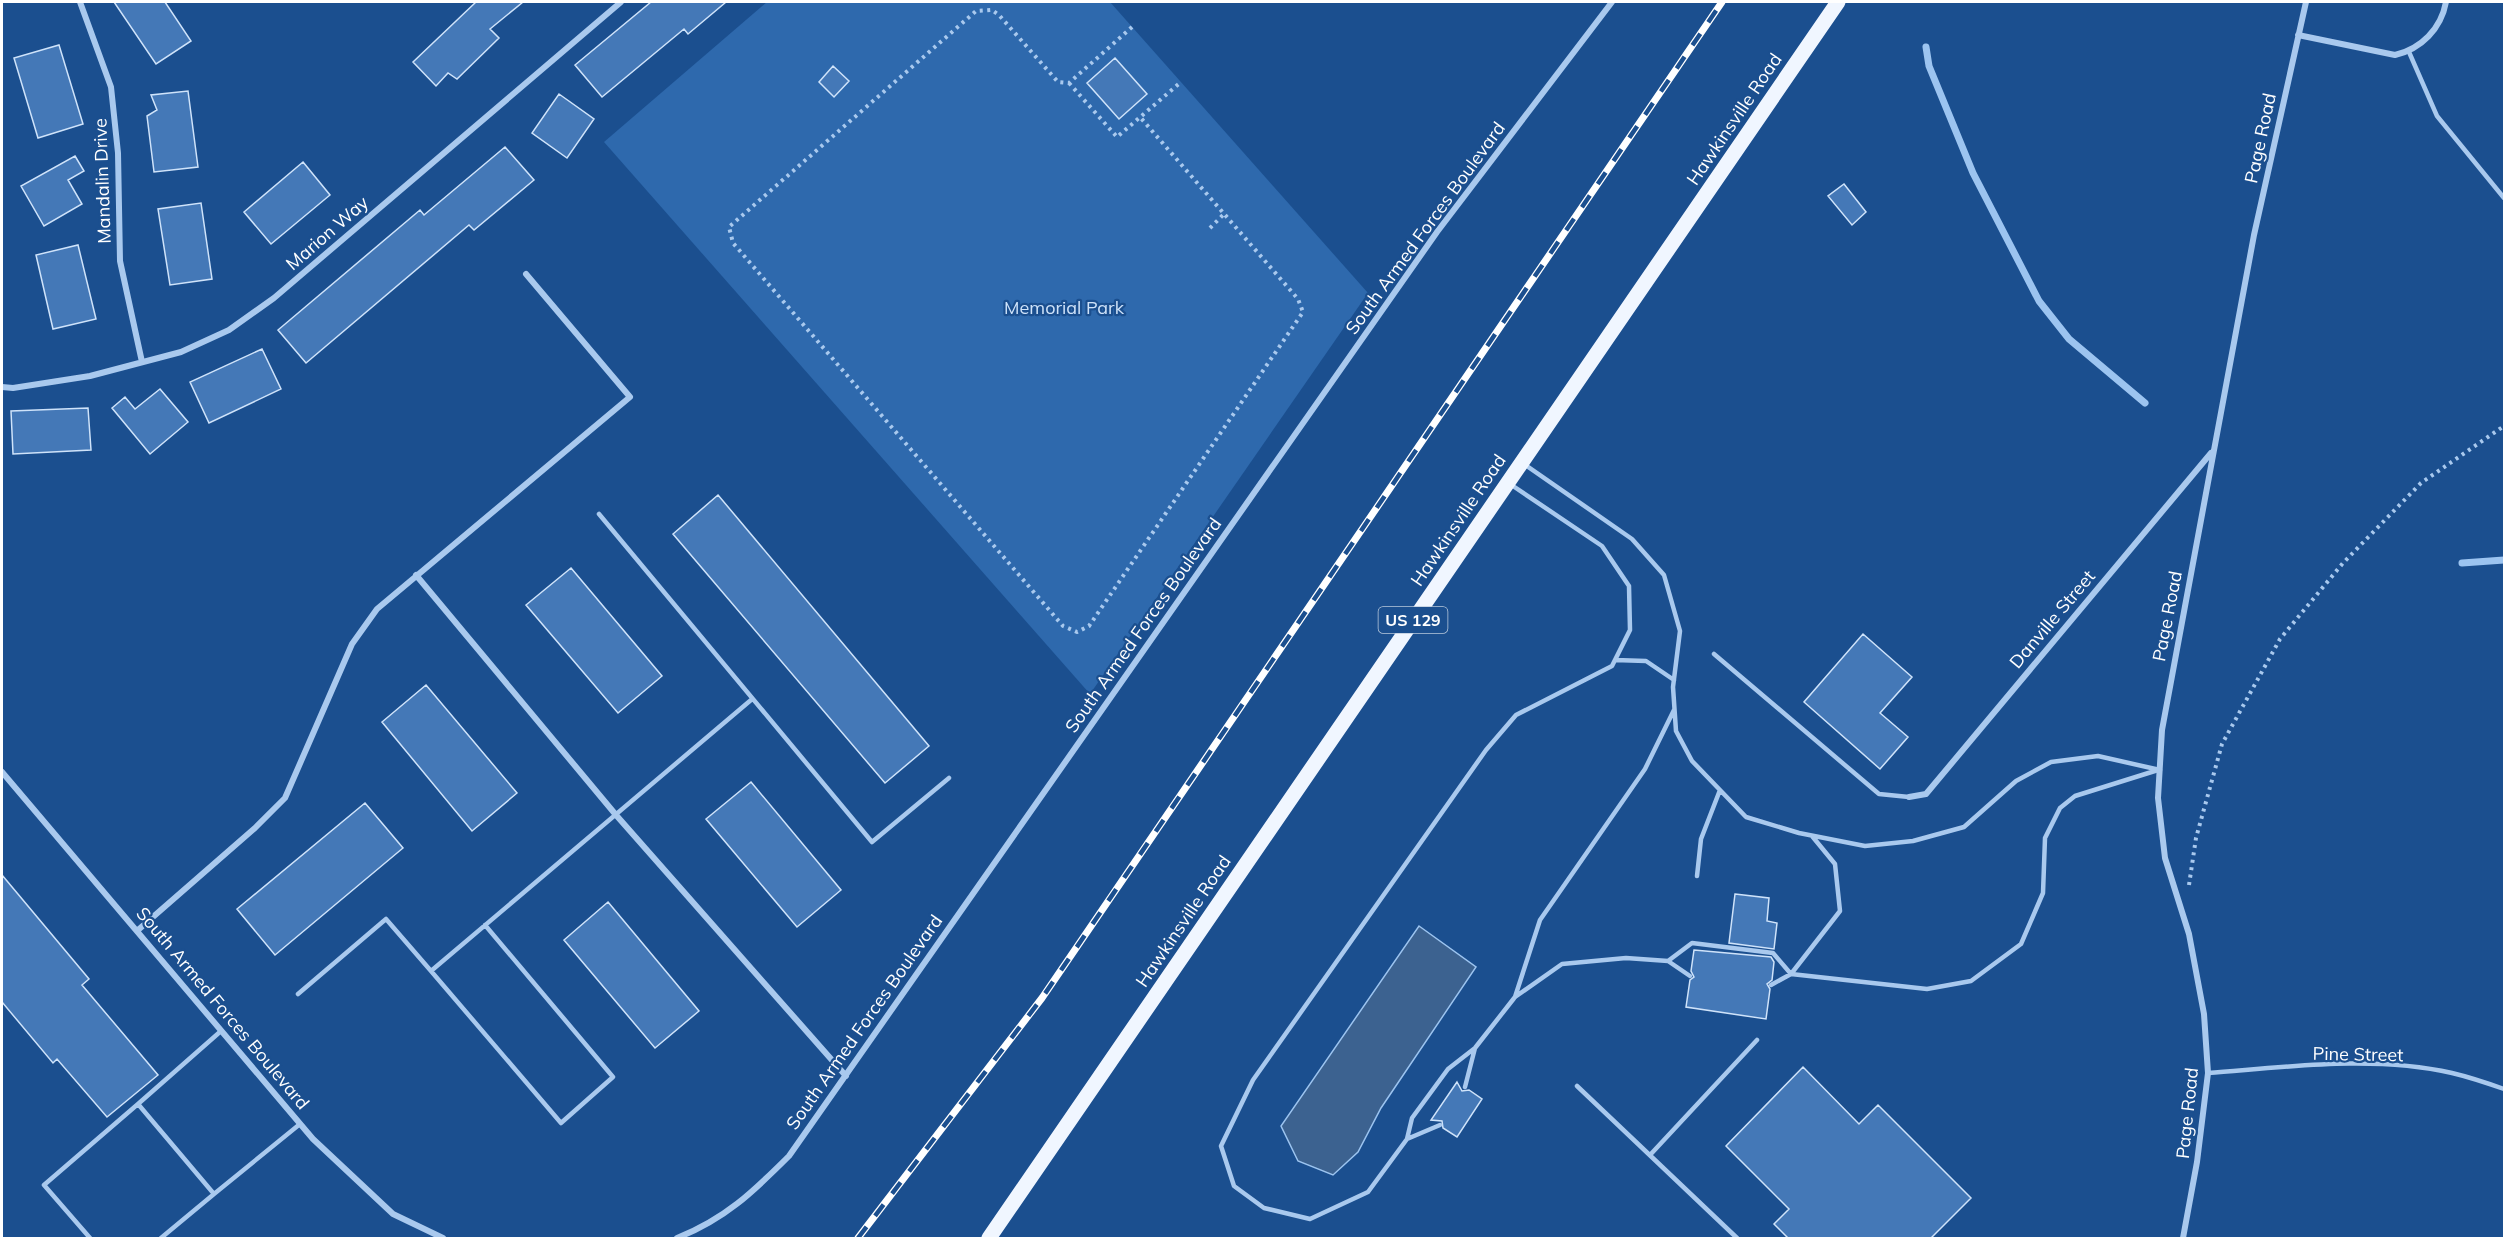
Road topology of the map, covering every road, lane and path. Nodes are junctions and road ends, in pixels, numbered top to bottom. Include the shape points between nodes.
1 (80, 2) edge
2 (621, 2) edge
3 (1612, 2) edge
4 (1838, 2) edge
5 (2306, 2) edge
6 (2446, 2) edge
7 (1132, 27) dead end
8 (2298, 35) junction
9 (2409, 52) junction
10 (1069, 82) junction
11 (1181, 82) dead end
12 (1140, 117) junction
13 (2505, 198) edge
14 (1224, 214) junction
15 (1210, 228) dead end
16 (526, 274) dead end
17 (142, 362) junction
18 (2, 387) edge
19 (2505, 426) edge
20 (2213, 451) junction
21 (1522, 462) junction
22 (1508, 482) junction
23 (599, 514) dead end
24 (416, 575) junction
25 (1714, 654) dead end
26 (1615, 660) junction
27 (1674, 680) junction
28 (751, 700) junction
29 (1674, 709) junction
30 (2160, 770) junction
31 (2, 772) edge
32 (949, 778) dead end
33 (1720, 790) junction
34 (1909, 797) joint
35 (616, 815) junction
36 (1812, 836) junction
37 (1696, 876) dead end
38 (2184, 918) junction
39 (485, 925) junction
40 (138, 930) junction
41 (1668, 961) junction
42 (431, 971) junction
43 (1791, 974) junction
44 (1690, 976) dead end
45 (1771, 985) dead end
46 (298, 994) dead end
47 (1515, 997) junction
48 (221, 1031) junction
49 (1757, 1040) dead end
50 (1475, 1048) junction
51 (2208, 1073) junction
52 (846, 1076) junction
53 (1577, 1086) dead end
54 (1465, 1087) dead end
55 (2505, 1089) edge
56 (138, 1104) junction
57 (300, 1124) junction
58 (1440, 1125) dead end
59 (1407, 1139) junction
60 (1650, 1155) junction
61 (214, 1194) junction
62 (90, 1239) edge
63 (161, 1239) edge
64 (443, 1239) edge
65 (677, 1239) edge
66 (989, 1239) edge
67 (1737, 1239) edge
68 (2183, 1239) edge

1 - 17 street, Mandalin Drive via 111,87 118,153 120,261
2 - 17 street, Marion Way via 252,315 204,343
3 - 52 street, South Armed Forces Boulevard via 1437,232
4 - 21 main road, Hawkinsville Road / US 129
5 - 8 street, Page Road
6 - 9 street via 2438,25
7 - 10 path
8 - 9 street via 2380,54
8 - 20 street, Page Road via 2254,235
9 - 13 lane via 2437,116
10 - 12 path via 1117,137
10 - 14 path via 1058,82 999,15 992,10 976,11 734,220 729,235 1070,631 1089,626 1303,312 1298,299
11 - 12 path
12 - 14 path
14 - 15 path
16 - 24 street via 630,397
17 - 18 street, Marion Way via 65,381
19 - 38 path via 2421,483 2343,563 2280,639 2222,744 2196,838
20 - 30 street, Page Road via 2162,730
20 - 34 street, Danville Street via 1926,794
21 - 22 main road, Hawkinsville Road / US 129
21 - 27 lane via 1632,539 1664,575 1680,631
22 - 26 lane via 1602,546 1629,585 1630,630
22 - 66 main road, Hawkinsville Road / US 129
23 - 28 lane
24 - 35 street
24 - 40 street via 377,609 352,644 285,798
25 - 34 lane via 1880,794
26 - 27 lane via 1646,661
26 - 59 lane via 1612,666 1516,715 1486,750 1253,1080 1221,1146 1234,1186 1264,1208 1310,1219 1368,1192
27 - 29 lane
28 - 32 lane via 872,842
28 - 35 lane
29 - 33 lane via 1676,731 1692,761
29 - 47 lane via 1645,769 1540,920
30 - 36 lane via 2098,756 2051,762 2016,781 1964,827 1913,841 1865,846
30 - 38 street, Page Road via 2158,798 2165,858
30 - 43 lane via 2075,796 2060,808 2045,838 2043,893 2021,944 1971,981 1927,989
31 - 40 street, South Armed Forces Boulevard
33 - 36 lane via 1746,817
33 - 37 lane via 1701,840
35 - 39 lane
35 - 52 street
36 - 43 lane via 1835,864 1840,911
38 - 51 street, Page Road via 2204,1014
39 - 42 lane
39 - 42 lane via 613,1077 561,1123
40 - 48 street, South Armed Forces Boulevard
41 - 43 lane via 1692,943 1773,952
41 - 44 lane
41 - 47 lane via 1626,958 1562,964
42 - 46 lane via 386,919
43 - 45 lane
47 - 50 lane
48 - 56 lane
48 - 57 street, South Armed Forces Boulevard
49 - 60 lane
50 - 54 lane
50 - 59 lane via 1448,1069 1413,1118
51 - 55 lane, Pine Street via 2382,1065 2450,1072
51 - 68 street, Page Road
52 - 65 street, South Armed Forces Boulevard via 789,1156 747,1198 707,1226
53 - 60 lane
56 - 61 lane
56 - 62 lane via 44,1185
57 - 61 lane
57 - 64 street, South Armed Forces Boulevard via 393,1214
58 - 59 lane
60 - 67 lane
61 - 63 lane

